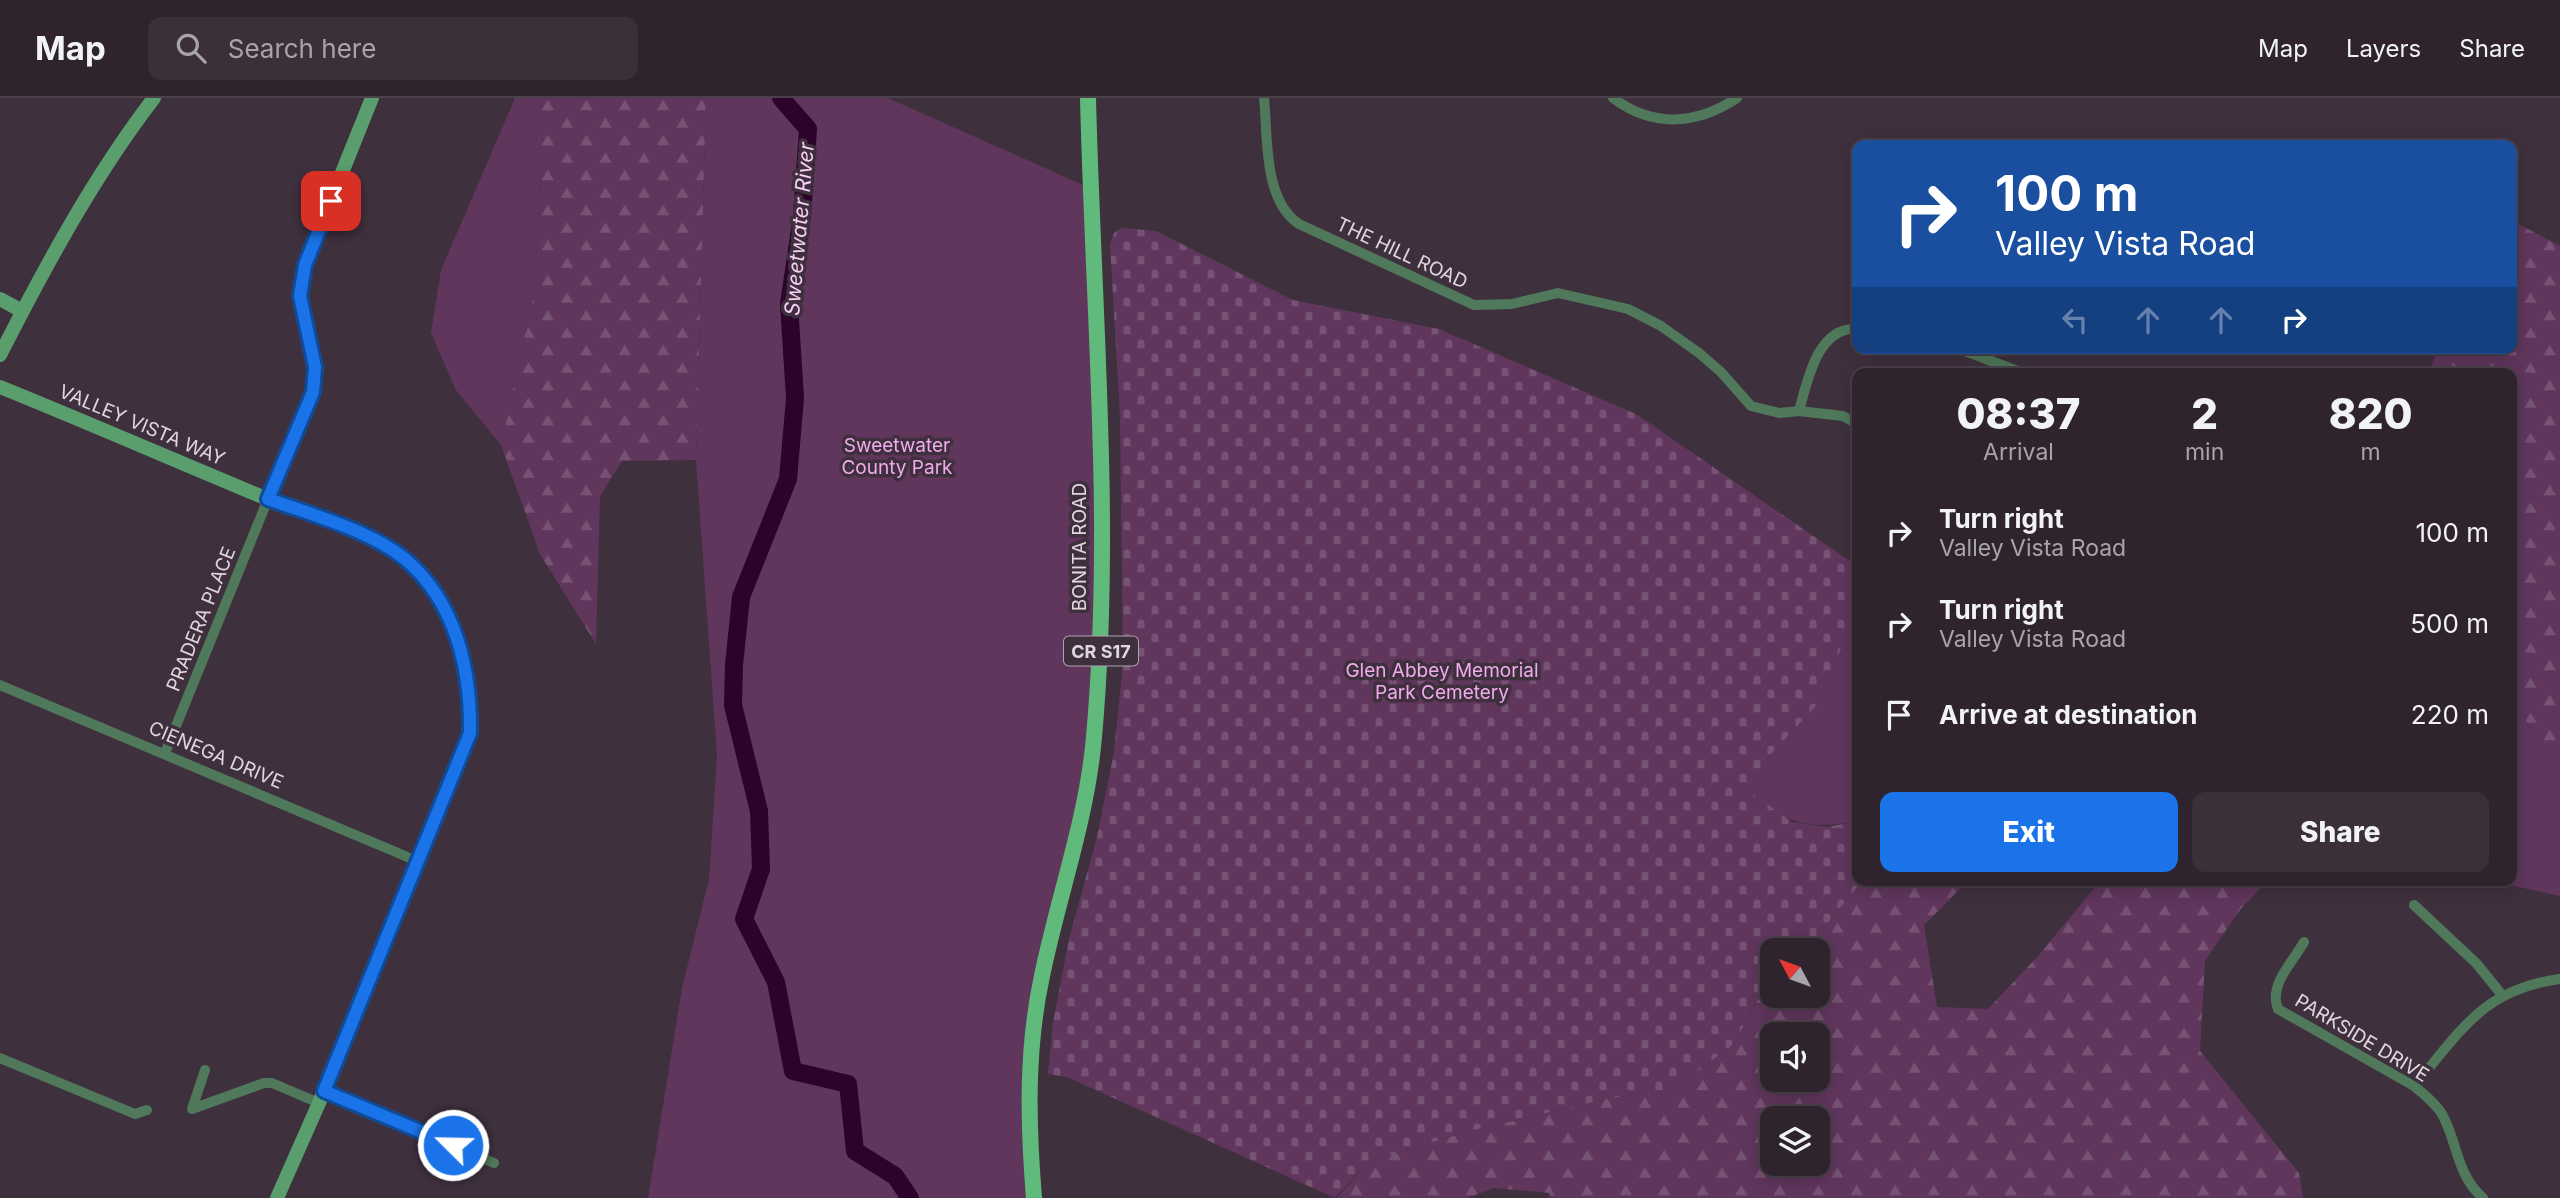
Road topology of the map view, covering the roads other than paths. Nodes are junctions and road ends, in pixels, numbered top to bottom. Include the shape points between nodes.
1 (154, 98) edge
2 (372, 98) edge
3 (1088, 98) edge
4 (1264, 98) edge
5 (1613, 98) edge
6 (1724, 98) edge
7 (1737, 98) edge
8 (1718, 111) junction
9 (0, 299) edge
10 (22, 311) junction
11 (1852, 329) edge
12 (1972, 354) edge
13 (0, 355) edge
14 (2010, 368) edge
15 (0, 387) edge
16 (1799, 411) junction
17 (1852, 421) edge
18 (268, 499) junction
19 (0, 685) edge
20 (165, 752) junction
21 (417, 861) junction
22 (2414, 905) dead end
23 (2304, 942) dead end
24 (2560, 979) edge
25 (2502, 995) junction
26 (0, 1058) edge
27 (205, 1070) dead end
28 (2414, 1086) junction
29 (322, 1097) junction
30 (148, 1110) dead end
31 (494, 1163) dead end
32 (277, 1198) edge
33 (1034, 1198) edge
34 (2483, 1198) edge

1 - 10 street via 115,152
2 - 18 street via 305,265 300,296 315,367 313,392
3 - 33 main road, BONITA ROAD / CR S17 via 1101,653 1094,742 1079,829 1040,986 1029,1072
4 - 16 street, THE HILL ROAD via 1279,206 1299,224 1474,305 1512,304 1558,293 1628,309 1699,353 1751,406 1779,413
5 - 8 street via 1632,111 1664,120 1686,120
6 - 8 street
7 - 8 street
9 - 10 street
10 - 13 street
11 - 16 street via 1827,341 1811,368
12 - 14 street
15 - 18 street, VALLEY VISTA WAY
16 - 17 street, THE HILL ROAD
18 - 20 street, PRADERA PLACE
18 - 21 street, VALLEY VISTA WAY via 351,529 404,559 429,586 455,632 469,678 470,733
19 - 20 street, CIENEGA DRIVE
20 - 21 street, CIENEGA DRIVE
21 - 29 street, VALLEY VISTA WAY
22 - 25 street via 2477,964
23 - 28 street, PARKSIDE DRIVE via 2276,986 2278,1009
24 - 25 street via 2525,985
25 - 28 street via 2473,1017
26 - 30 street via 135,1114
27 - 29 street via 192,1109 264,1083
28 - 34 street, PARKSIDE DRIVE via 2441,1113 2461,1172
29 - 31 street
29 - 32 street, VALLEY VISTA WAY

